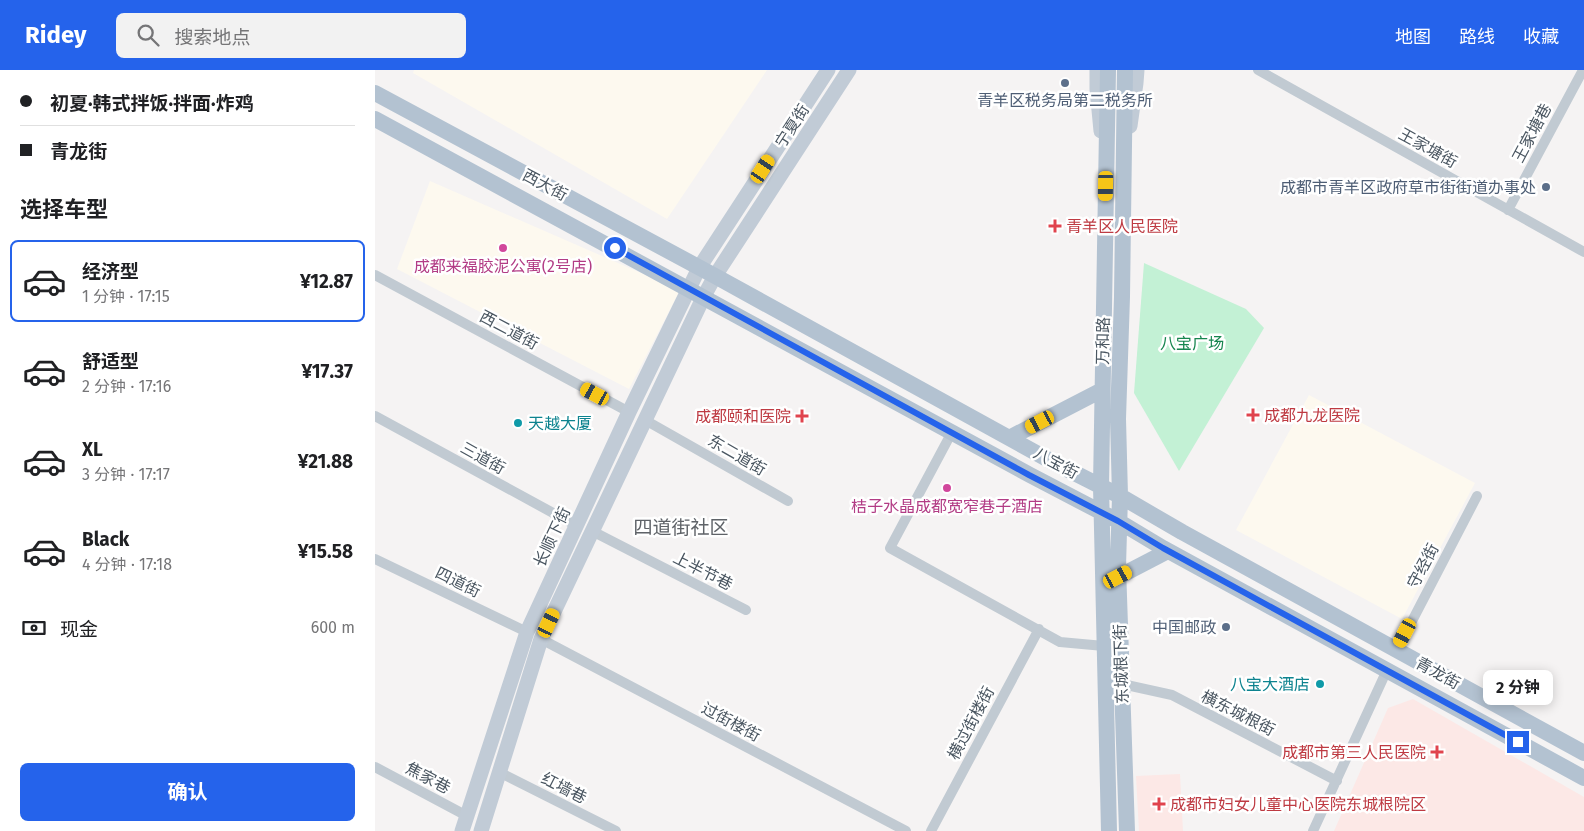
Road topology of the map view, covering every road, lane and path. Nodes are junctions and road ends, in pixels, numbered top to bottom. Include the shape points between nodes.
1 (828, 70) edge
2 (849, 70) edge
3 (1097, 70) edge
4 (1109, 70) edge
5 (1125, 70) edge
6 (1137, 70) edge
7 (1258, 70) edge
8 (1583, 70) edge
9 (375, 93) edge
10 (375, 119) edge
11 (1123, 167) junction
12 (1106, 168) junction
13 (1508, 210) junction
14 (1584, 252) edge
15 (699, 268) junction
16 (375, 275) edge
17 (715, 276) junction
18 (689, 288) junction
19 (704, 296) junction
20 (1102, 390) junction
21 (629, 412) junction
22 (375, 416) edge
23 (645, 420) junction
24 (952, 432) junction
25 (1009, 438) junction
26 (1101, 486) junction
27 (1120, 496) junction
28 (1477, 496) dead end
29 (788, 501) dead end
30 (1103, 513) junction
31 (1118, 521) junction
32 (577, 526) junction
33 (592, 531) junction
34 (1168, 550) junction
35 (375, 559) edge
36 (1118, 577) junction
37 (746, 610) dead end
38 (1039, 629) junction
39 (527, 632) junction
40 (541, 639) junction
41 (1104, 646) junction
42 (1397, 650) junction
43 (1387, 670) junction
44 (1122, 684) junction
45 (1584, 753) edge
46 (375, 767) edge
47 (499, 772) junction
48 (1584, 778) edge
49 (1337, 781) junction
50 (467, 816) junction
51 (462, 831) edge
52 (481, 831) edge
53 (616, 831) edge
54 (906, 831) edge
55 (931, 831) edge
56 (1109, 831) edge
57 (1127, 831) edge
58 (1313, 831) edge

1 - 15 main road, 宁夏街
2 - 17 main road, 宁夏街
3 - 12 main road, 万和路
4 - 12 main road, 万和路
5 - 11 main road, 万和路
6 - 11 main road, 万和路
7 - 13 street, 王家塘街
8 - 13 street, 王家塘巷
9 - 15 main road, 西大街
10 - 18 main road, 西大街
11 - 27 main road, 万和路 via 1118,419
12 - 20 main road, 万和路
13 - 14 street, 王家塘街
15 - 17 main road, 西大街
15 - 18 main road, 长顺下街
16 - 21 street, 西二道街
17 - 19 main road
17 - 25 main road, 八宝街
18 - 19 main road, 西大街
18 - 21 main road, 长顺下街
19 - 23 main road
19 - 24 main road, 八宝街
20 - 25 main road
20 - 26 main road, 万和路
21 - 32 main road, 长顺下街
22 - 32 street, 三道街
23 - 29 street, 东二道街
23 - 33 main road
24 - 30 main road, 八宝街
24 - 38 street via 890,548
25 - 26 main road, 八宝街
26 - 27 main road, 八宝街
26 - 30 main road, 万和路
27 - 31 main road, 东城根下街
27 - 42 main road, 八宝街
28 - 42 street, 守经街
30 - 31 main road, 八宝街
30 - 41 main road, 东城根下街
31 - 34 main road, 八宝街
31 - 36 main road, 东城根下街
32 - 39 main road, 长顺下街
33 - 37 street, 上半节巷
33 - 40 main road
34 - 36 main road
34 - 43 main road, 八宝街
35 - 39 street, 四道街
36 - 44 main road, 东城根下街
38 - 41 street via 1060,642
38 - 55 street, 横过街楼街
39 - 50 main road, 长顺下街
40 - 47 main road
40 - 54 street, 过街楼街
41 - 56 main road, 东城根下街
42 - 45 main road, 青龙街
43 - 48 main road, 青龙街
43 - 49 street
44 - 49 street, 横东城根街 via 1172,695
44 - 57 main road, 东城根下街
46 - 50 street, 焦家巷
47 - 52 main road
47 - 53 street, 红墙巷
49 - 58 street
50 - 51 main road, 长顺下街

